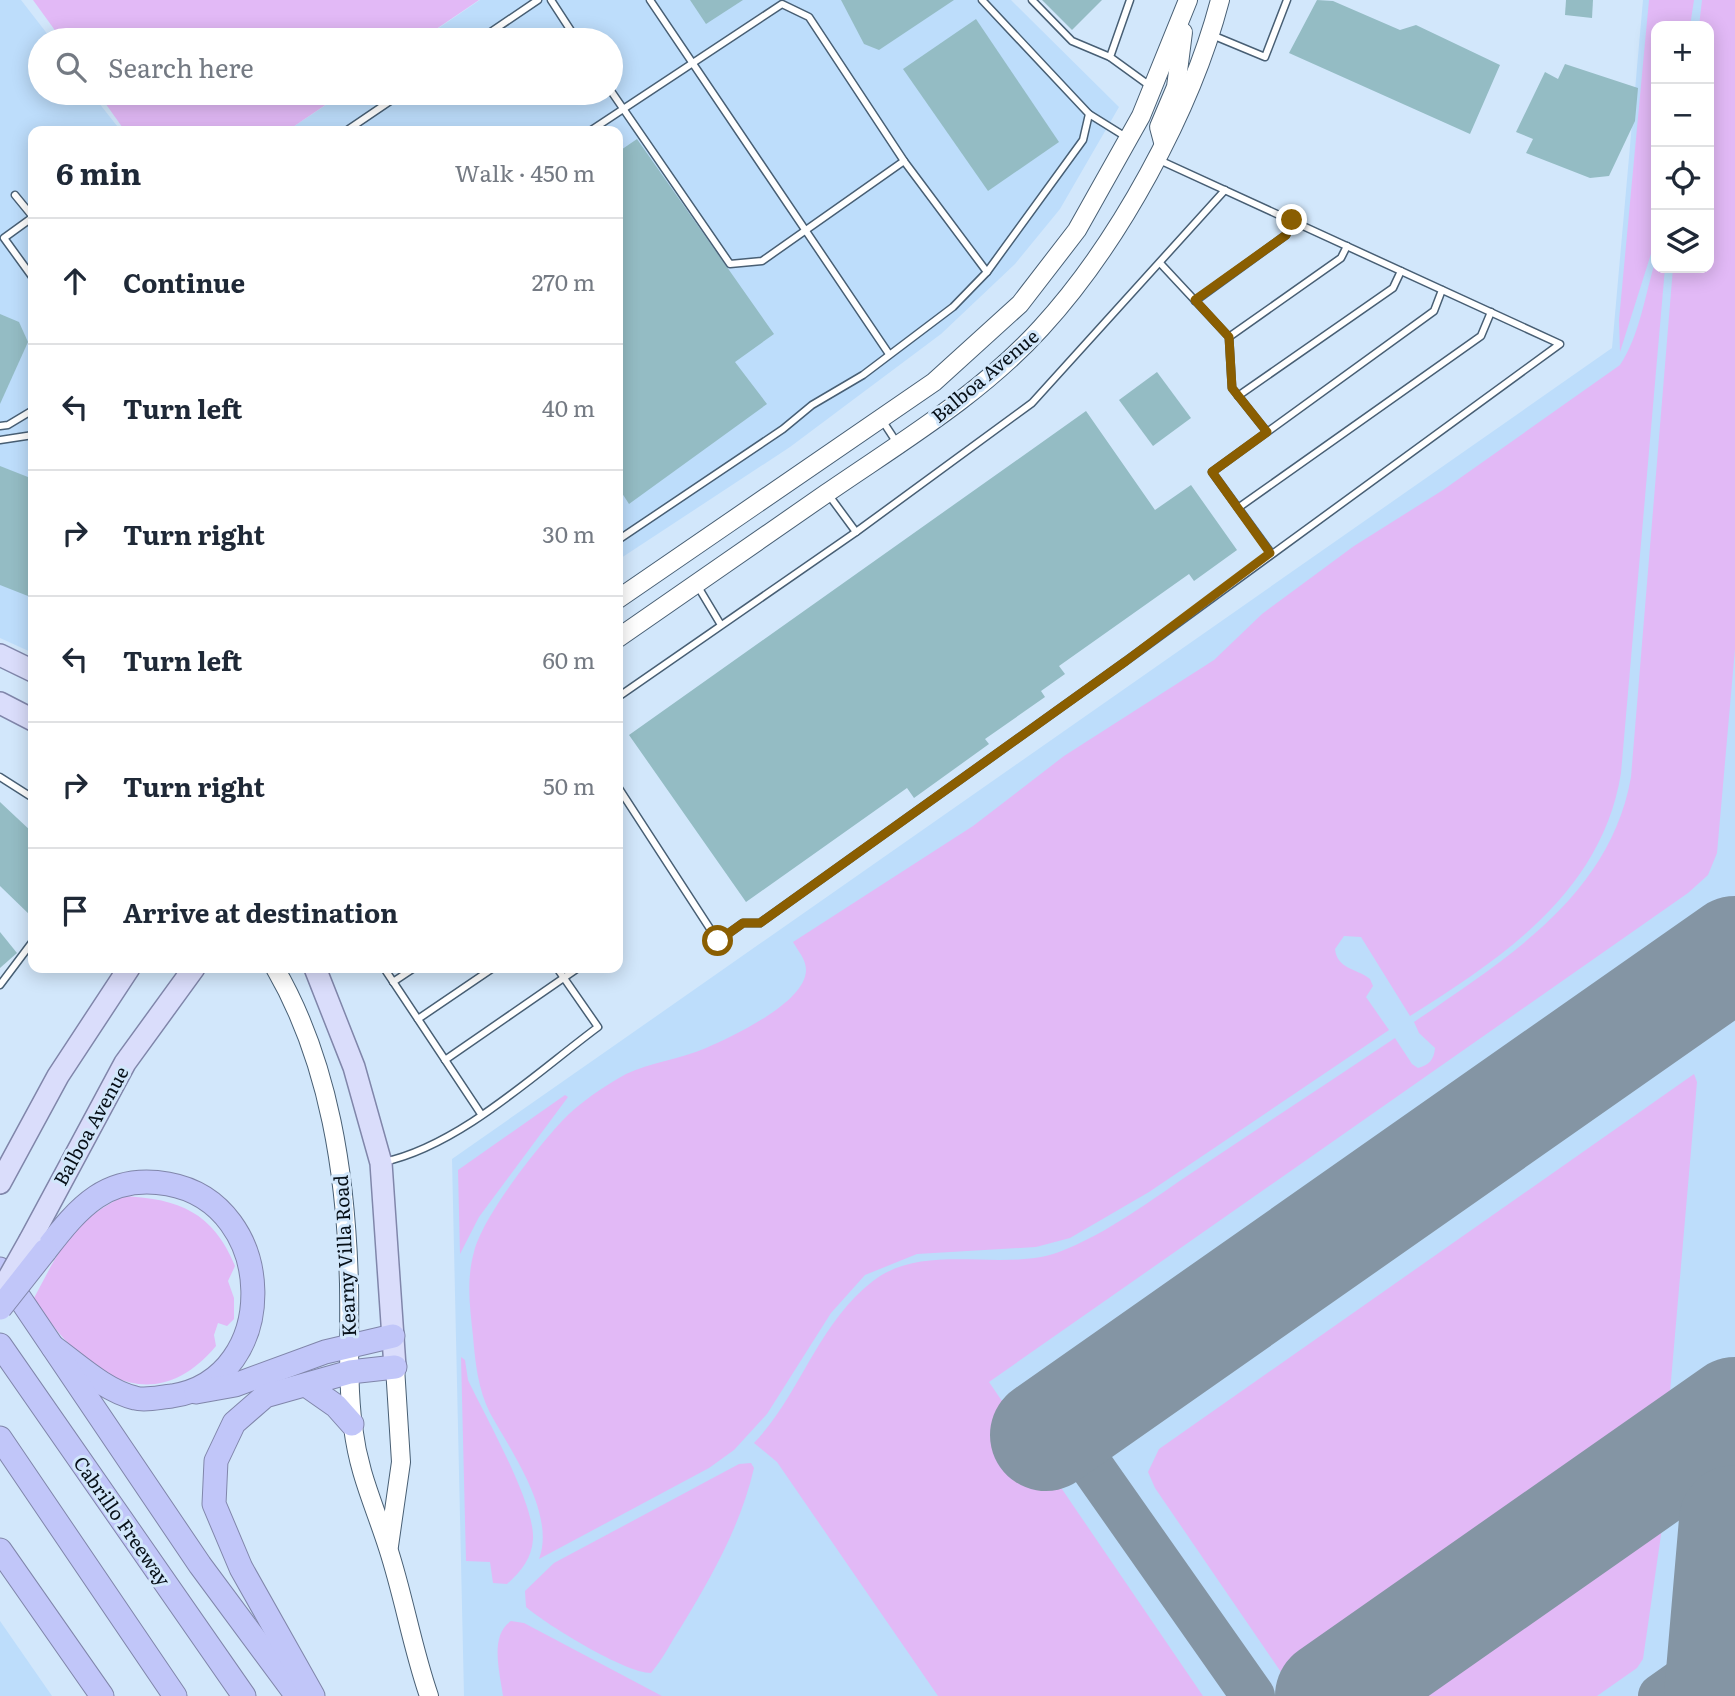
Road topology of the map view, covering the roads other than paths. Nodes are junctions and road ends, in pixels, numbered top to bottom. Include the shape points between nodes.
1 (538, 0) edge
2 (551, 0) edge
3 (650, 0) edge
4 (982, 0) edge
5 (1032, 0) edge
6 (1130, 0) edge
7 (1220, 0) edge
8 (1287, 0) edge
9 (1188, 2) edge
10 (497, 28) edge
11 (569, 28) edge
12 (1210, 34) junction
13 (1110, 57) junction
14 (693, 63) junction
15 (1153, 88) junction
16 (384, 105) edge
17 (620, 105) edge
18 (623, 109) junction
19 (1089, 114) junction
20 (353, 126) edge
21 (598, 126) edge
22 (1129, 139) junction
23 (1160, 151) junction
24 (904, 161) junction
25 (1226, 190) junction
26 (15, 195) dead end
27 (28, 212) edge
28 (1292, 220) junction
29 (28, 222) edge
30 (804, 229) junction
31 (1347, 246) junction
32 (1160, 263) junction
33 (28, 271) edge
34 (1401, 271) junction
35 (987, 272) junction
36 (1442, 290) junction
37 (1195, 300) junction
38 (1491, 312) junction
39 (1229, 337) junction
40 (889, 354) junction
41 (1238, 396) junction
42 (28, 413) edge
43 (881, 418) junction
44 (0, 426) edge
45 (1267, 432) junction
46 (28, 436) edge
47 (0, 440) edge
48 (899, 444) junction
49 (827, 493) junction
50 (1238, 508) junction
51 (856, 532) junction
52 (623, 537) edge
53 (1270, 553) junction
54 (696, 584) junction
55 (623, 596) edge
56 (721, 625) junction
57 (623, 635) edge
58 (0, 655) edge
59 (28, 669) edge
60 (623, 694) edge
61 (0, 703) edge
62 (28, 717) edge
63 (0, 777) edge
64 (28, 793) edge
65 (623, 795) edge
66 (28, 947) edge
67 (126, 973) edge
68 (190, 973) edge
69 (277, 973) edge
70 (316, 973) edge
71 (387, 973) edge
72 (406, 973) edge
73 (486, 973) edge
74 (560, 973) edge
75 (571, 973) edge
76 (564, 978) junction
77 (393, 982) junction
78 (0, 985) edge
79 (418, 1019) junction
80 (445, 1060) junction
81 (481, 1114) junction
82 (381, 1163) junction
83 (0, 1183) edge
84 (37, 1245) junction
85 (0, 1269) edge
86 (0, 1293) edge
87 (0, 1308) edge
88 (393, 1336) junction
89 (0, 1345) edge
90 (53, 1347) junction
91 (349, 1347) junction
92 (395, 1367) junction
93 (349, 1372) junction
94 (306, 1385) junction
95 (189, 1393) junction
96 (352, 1424) junction
97 (0, 1438) edge
98 (0, 1550) edge
99 (389, 1550) junction
100 (104, 1696) edge
101 (175, 1696) edge
102 (244, 1696) edge
103 (297, 1696) edge
104 (313, 1696) edge
105 (429, 1696) edge

1 - 10 lane
2 - 11 lane
3 - 14 lane
4 - 19 lane
5 - 13 lane via 1072,41
6 - 13 lane
7 - 12 main road, Balboa Avenue
8 - 12 lane via 1265,57
9 - 15 main road, Balboa Avenue
9 - 23 main road via 1176,87 1159,127
12 - 23 main road, Balboa Avenue
13 - 15 lane
14 - 18 lane
14 - 24 lane via 782,4 809,17
14 - 30 lane
15 - 22 main road, Balboa Avenue
16 - 20 lane
17 - 18 lane
18 - 21 lane
18 - 30 lane via 730,264 762,261
19 - 22 lane
19 - 35 lane via 1083,139
22 - 43 main road, Balboa Avenue via 1077,230 1020,304 934,382
23 - 25 lane
23 - 48 main road, Balboa Avenue via 1102,254 1041,329 954,407
24 - 30 lane
24 - 35 lane
25 - 28 lane
25 - 32 lane
26 - 27 lane
28 - 31 lane
28 - 37 lane via 1286,235
29 - 33 lane via 5,238
30 - 40 lane
31 - 34 lane
31 - 39 lane via 1340,258
32 - 37 lane
32 - 51 lane via 1032,402
34 - 36 lane
34 - 41 lane via 1393,288
35 - 40 lane via 953,306
36 - 38 lane
36 - 45 lane via 1434,311
37 - 39 lane
38 - 50 lane via 1481,336
38 - 53 lane via 1560,344
39 - 41 lane via 1232,388
40 - 52 lane
41 - 45 lane
42 - 44 lane
43 - 48 lane
43 - 55 main road, Balboa Avenue
45 - 50 lane via 1212,472
46 - 47 lane
48 - 49 main road, Balboa Avenue
49 - 51 lane
49 - 54 main road, Balboa Avenue
50 - 53 lane
51 - 56 lane
53 - 65 lane via 760,923 743,923 718,941
54 - 56 lane
54 - 57 main road, Balboa Avenue
56 - 60 lane
58 - 59 main road
61 - 62 main road
63 - 64 lane
66 - 78 lane
67 - 83 main road via 58,1076
68 - 84 main road, Balboa Avenue via 125,1063
69 - 91 main road, Kearny Villa Road via 305,1031 334,1128 347,1227
70 - 82 main road, Kearny Villa Road via 354,1067
71 - 77 lane
72 - 77 lane
73 - 79 lane
74 - 76 lane
75 - 76 lane
76 - 80 lane
76 - 81 lane via 598,1027
77 - 79 lane
79 - 80 lane
80 - 81 lane
81 - 82 lane via 405,1158
82 - 88 main road, Kearny Villa Road
84 - 86 main road, Balboa Avenue, bridge
84 - 87 highway, bridge
84 - 95 highway via 90,1199 129,1184 174,1185 217,1209 250,1260 253,1309 232,1357 209,1381
85 - 90 highway
88 - 91 highway
88 - 92 main road, Kearny Villa Road
89 - 102 highway, Cabrillo Freeway
90 - 95 highway via 134,1398
90 - 103 highway via 200,1565
91 - 93 main road, Kearny Villa Road
91 - 95 highway via 235,1385
92 - 93 highway
92 - 99 main road, Kearny Villa Road via 401,1462
93 - 94 highway
93 - 96 main road, Kearny Villa Road
94 - 96 highway
94 - 104 highway via 265,1396 233,1423 216,1461 214,1504 242,1568
96 - 99 main road, Kearny Villa Road via 359,1471
97 - 101 highway
98 - 100 highway
99 - 105 main road, Kearny Villa Road via 413,1652

